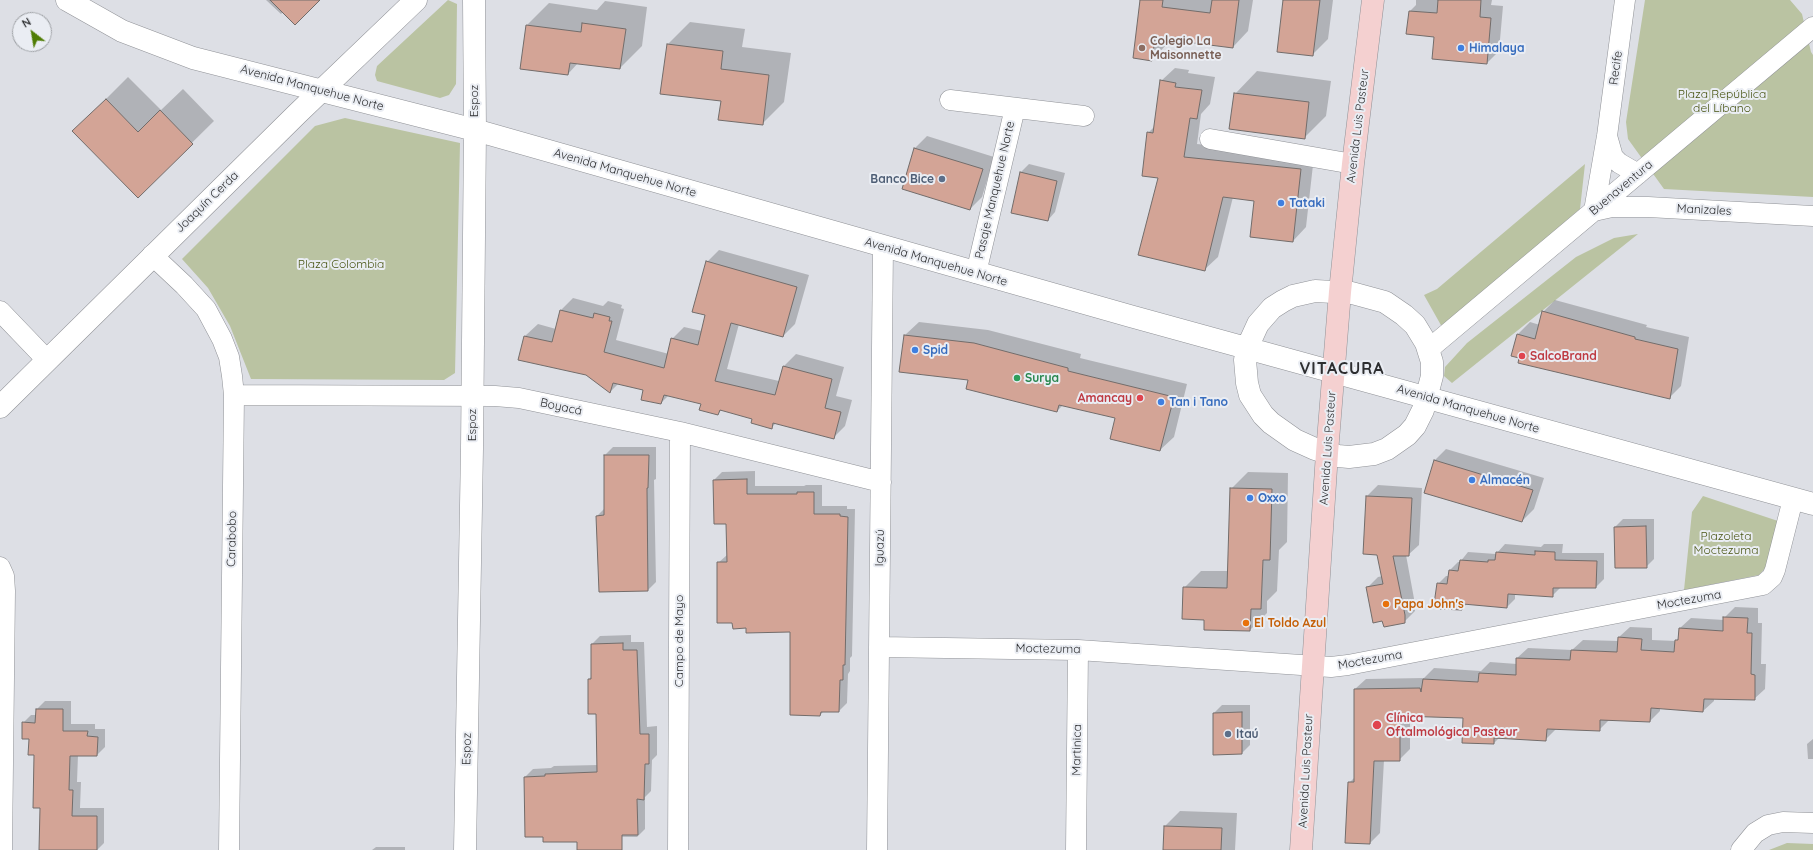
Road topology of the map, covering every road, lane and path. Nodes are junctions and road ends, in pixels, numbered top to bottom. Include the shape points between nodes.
1 (68, 0) edge
2 (416, 0) edge
3 (474, 0) edge
4 (1373, 0) edge
5 (1625, 0) edge
6 (1813, 27) edge
7 (320, 91) junction
8 (950, 100) dead end
9 (1015, 108) junction
10 (1084, 116) dead end
11 (475, 130) junction
12 (1607, 136) junction
13 (1210, 139) dead end
14 (1353, 164) junction
15 (1638, 174) junction
16 (1594, 211) junction
17 (1813, 216) edge
18 (883, 247) junction
19 (152, 255) junction
20 (976, 273) junction
21 (1340, 292) junction
22 (0, 311) edge
23 (1247, 348) junction
24 (1429, 349) junction
25 (47, 360) junction
26 (1333, 372) junction
27 (234, 395) junction
28 (472, 396) junction
29 (1427, 397) junction
30 (0, 407) edge
31 (680, 432) junction
32 (1327, 453) junction
33 (881, 482) junction
34 (1803, 502) edge
35 (0, 567) edge
36 (879, 647) junction
37 (1078, 650) junction
38 (1312, 665) junction
39 (1813, 823) edge
40 (2, 850) edge
41 (229, 850) edge
42 (465, 850) edge
43 (678, 850) edge
44 (877, 850) edge
45 (1076, 850) edge
46 (1301, 850) edge
47 (1742, 850) edge

1 - 7 street, Avenida Manquehue Norte via 122,31 193,58
2 - 7 street, Joaquín Cerda
3 - 11 street, Espoz
4 - 14 main road, Avenida Luis Pasteur
5 - 12 street, Recife
6 - 15 street, Buenaventura
7 - 11 street, Avenida Manquehue Norte
7 - 19 street, Joaquín Cerda
8 - 9 street, Pasaje Manquehue Norte
9 - 10 street, Pasaje Manquehue Norte
9 - 20 street, Pasaje Manquehue Norte
11 - 18 street, Avenida Manquehue Norte
11 - 28 street, Espoz
12 - 15 street, Recife via 1613,157
12 - 16 street, Recife
13 - 14 street
14 - 21 main road, Avenida Luis Pasteur
15 - 16 street, Buenaventura
16 - 17 street, Manizales via 1612,207 1648,207
16 - 24 street, Buenaventura
18 - 20 street, Avenida Manquehue Norte
18 - 33 street, Iguazú
19 - 25 street, Joaquín Cerda
19 - 27 street, Carabobo via 195,297 215,324 229,357
20 - 23 street, Avenida Manquehue Norte
21 - 23 street via 1315,291 1283,301 1263,317
21 - 24 street via 1372,298 1394,308 1415,325
21 - 26 main road, Avenida Luis Pasteur
22 - 25 street
23 - 26 street, Avenida Manquehue Norte
23 - 32 street via 1247,383 1250,395 1262,415 1294,440
24 - 29 street via 1432,376
25 - 30 street, Joaquín Cerda
26 - 29 street, Avenida Manquehue Norte
26 - 32 main road, Avenida Luis Pasteur
27 - 28 street, Boyacá
27 - 41 street, Carabobo
28 - 31 street, Boyacá via 519,398
28 - 42 street, Espoz
29 - 32 street via 1424,410 1415,426 1387,449 1361,456 1338,456
29 - 34 street, Avenida Manquehue Norte
31 - 33 street, Boyacá
31 - 43 street, Campo de Mayo
32 - 38 main road, Avenida Luis Pasteur
33 - 36 street, Iguazú
34 - 38 street, Moctezuma via 1772,577 1762,585 1348,665
35 - 40 street via 4,576 5,591
36 - 37 street, Moctezuma
36 - 44 street, Iguazú
37 - 38 street, Moctezuma
37 - 45 street, Martinica
38 - 46 main road, Avenida Luis Pasteur
39 - 47 street via 1783,822 1768,825 1755,833

